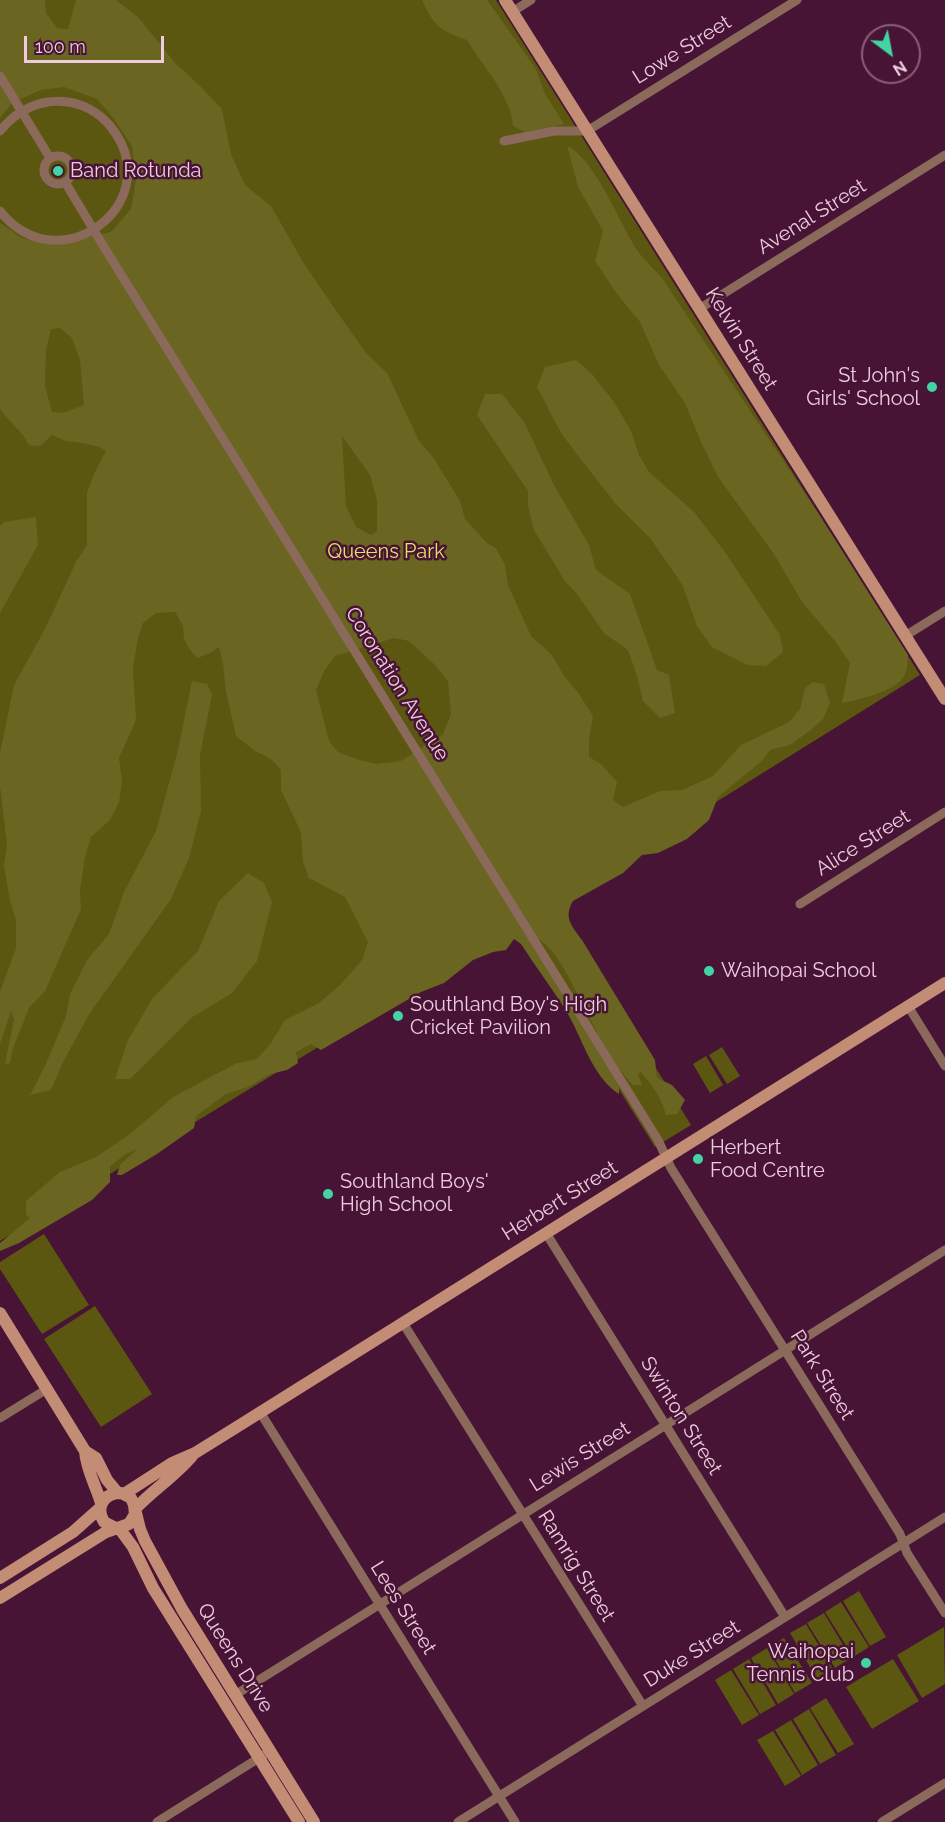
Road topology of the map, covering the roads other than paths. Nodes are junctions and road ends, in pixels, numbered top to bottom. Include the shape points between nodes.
1 (505, 0) edge
2 (531, 0) edge
3 (796, 0) edge
4 (513, 12) junction
5 (0, 76) edge
6 (21, 111) junction
7 (0, 131) edge
8 (587, 131) junction
9 (504, 141) dead end
10 (945, 155) edge
11 (50, 158) junction
12 (65, 182) junction
13 (0, 211) edge
14 (94, 230) junction
15 (699, 309) junction
16 (945, 611) edge
17 (905, 636) junction
18 (945, 699) edge
19 (945, 812) edge
20 (800, 904) dead end
21 (945, 983) edge
22 (908, 1006) junction
23 (945, 1066) edge
24 (666, 1158) junction
25 (546, 1233) junction
26 (945, 1250) edge
27 (0, 1313) edge
28 (403, 1323) junction
29 (785, 1350) junction
30 (47, 1389) junction
31 (260, 1412) junction
32 (0, 1418) edge
33 (665, 1425) junction
34 (85, 1451) junction
35 (195, 1453) junction
36 (121, 1493) junction
37 (100, 1506) junction
38 (135, 1509) junction
39 (523, 1514) junction
40 (945, 1517) edge
41 (116, 1528) junction
42 (904, 1543) junction
43 (0, 1578) edge
44 (0, 1598) edge
45 (380, 1604) junction
46 (945, 1613) edge
47 (785, 1617) junction
48 (235, 1695) junction
49 (643, 1706) junction
50 (265, 1755) junction
51 (945, 1783) edge
52 (500, 1796) junction
53 (157, 1822) edge
54 (299, 1822) edge
55 (314, 1822) edge
56 (458, 1822) edge
57 (515, 1822) edge
58 (882, 1822) edge

1 - 4 main road, Kelvin Street
2 - 4 street
3 - 8 street, Lowe Street
4 - 8 main road, Kelvin Street
5 - 6 street
6 - 7 street
6 - 11 street
6 - 14 street via 39,103 78,104 96,112 121,141 126,181 121,200 110,217
8 - 9 street via 554,131
8 - 15 main road, Kelvin Street
10 - 15 street, Avenal Street
11 - 12 street via 44,169 46,178 52,183
11 - 12 street via 64,158 71,165 71,175
12 - 14 street, Coronation Avenue
13 - 14 street via 28,235 44,240 62,241
14 - 24 street, Coronation Avenue
15 - 17 main road, Kelvin Street
16 - 17 street
17 - 18 main road, Kelvin Street
19 - 20 street, Alice Street
21 - 22 main road, Herbert Street
22 - 23 street
22 - 24 main road, Herbert Street
24 - 25 main road, Herbert Street
24 - 29 street, Park Street
25 - 28 main road, Herbert Street
25 - 33 street, Swinton Street
26 - 29 street, Lewis Street
27 - 30 main road
28 - 31 main road, Herbert Street
28 - 39 street, Ramrig Street
29 - 33 street, Lewis Street
29 - 42 street, Park Street
30 - 32 street
30 - 34 main road
31 - 35 main road, Herbert Street
31 - 45 street, Lees Street
33 - 39 street, Lewis Street
33 - 47 street, Swinton Street
34 - 36 main road via 96,1458 107,1480
34 - 37 main road
35 - 36 main road, Herbert Street
35 - 38 main road, Herbert Street
36 - 37 main road, Herbert Street via 107,1496
36 - 38 main road via 133,1501
37 - 41 main road via 101,1518
37 - 43 main road, Herbert Street via 73,1532
38 - 41 main road, Herbert Street via 133,1520
38 - 48 main road, Queens Drive via 153,1558
39 - 45 street, Lewis Street
39 - 49 street, Ramrig Street
40 - 42 street, Duke Street
41 - 44 main road, Herbert Street
41 - 50 main road, Queens Drive via 133,1547 153,1588
42 - 46 street, Park Street
42 - 47 street, Duke Street
45 - 48 street, Lewis Street
45 - 52 street, Lees Street
47 - 49 street, Duke Street
48 - 50 main road, Queens Drive
49 - 52 street, Duke Street
50 - 53 street
50 - 54 main road, Queens Drive
50 - 55 main road, Queens Drive
51 - 58 street
52 - 56 street, Duke Street
52 - 57 street, Lees Street

